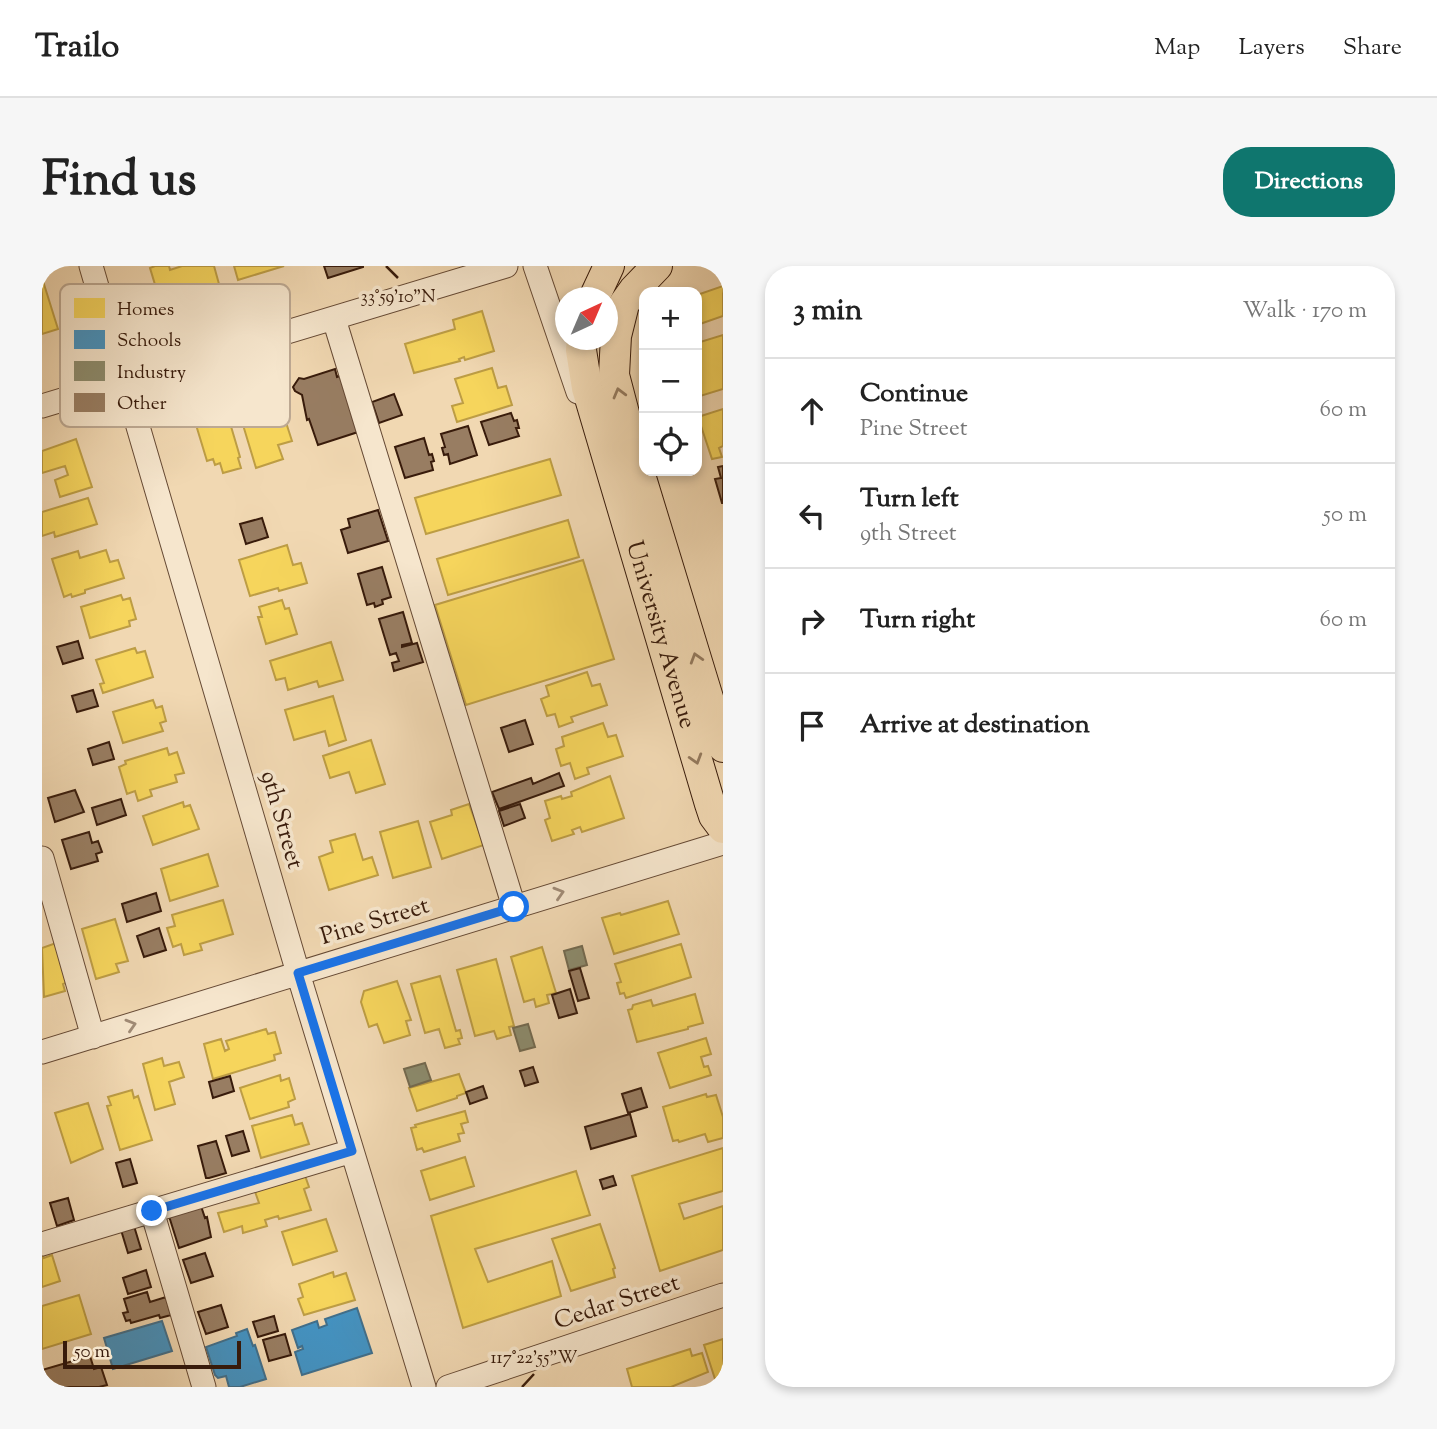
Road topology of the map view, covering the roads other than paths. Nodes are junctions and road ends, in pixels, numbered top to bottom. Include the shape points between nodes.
1 (91, 266) edge
2 (506, 266) edge
3 (535, 266) edge
4 (609, 266) edge
5 (657, 266) edge
6 (632, 278) edge
7 (96, 284) edge
8 (599, 287) edge
9 (334, 319) junction
10 (290, 332) edge
11 (581, 350) edge
12 (60, 401) edge
13 (42, 406) edge
14 (138, 427) edge
15 (614, 482) junction
16 (723, 747) edge
17 (723, 828) edge
18 (723, 843) edge
19 (42, 858) edge
20 (514, 907) junction
21 (298, 973) junction
22 (93, 1037) junction
23 (42, 1052) edge
24 (352, 1151) junction
25 (152, 1211) junction
26 (42, 1244) edge
27 (723, 1295) edge
28 (204, 1387) edge
29 (424, 1387) edge
30 (448, 1387) edge

1 - 7 street, 9th Street
2 - 9 street
3 - 15 street, University Avenue via 599,457
4 - 8 main road
5 - 6 main road
16 -> 6 main road, University Avenue via 614,375 616,336
9 - 10 street
9 - 20 street
11 - 15 main road, University Avenue
12 - 13 street
14 - 21 street, 9th Street
15 -> 17 main road, University Avenue via 713,816
20 -> 18 street, Pine Street
19 - 22 street
20 - 21 street, Pine Street
22 -> 21 street, Pine Street
21 - 24 street, 9th Street
22 - 23 street, Pine Street
24 - 25 street
24 - 29 street, 9th Street
25 - 26 street
25 - 28 street
27 - 30 street, Cedar Street

